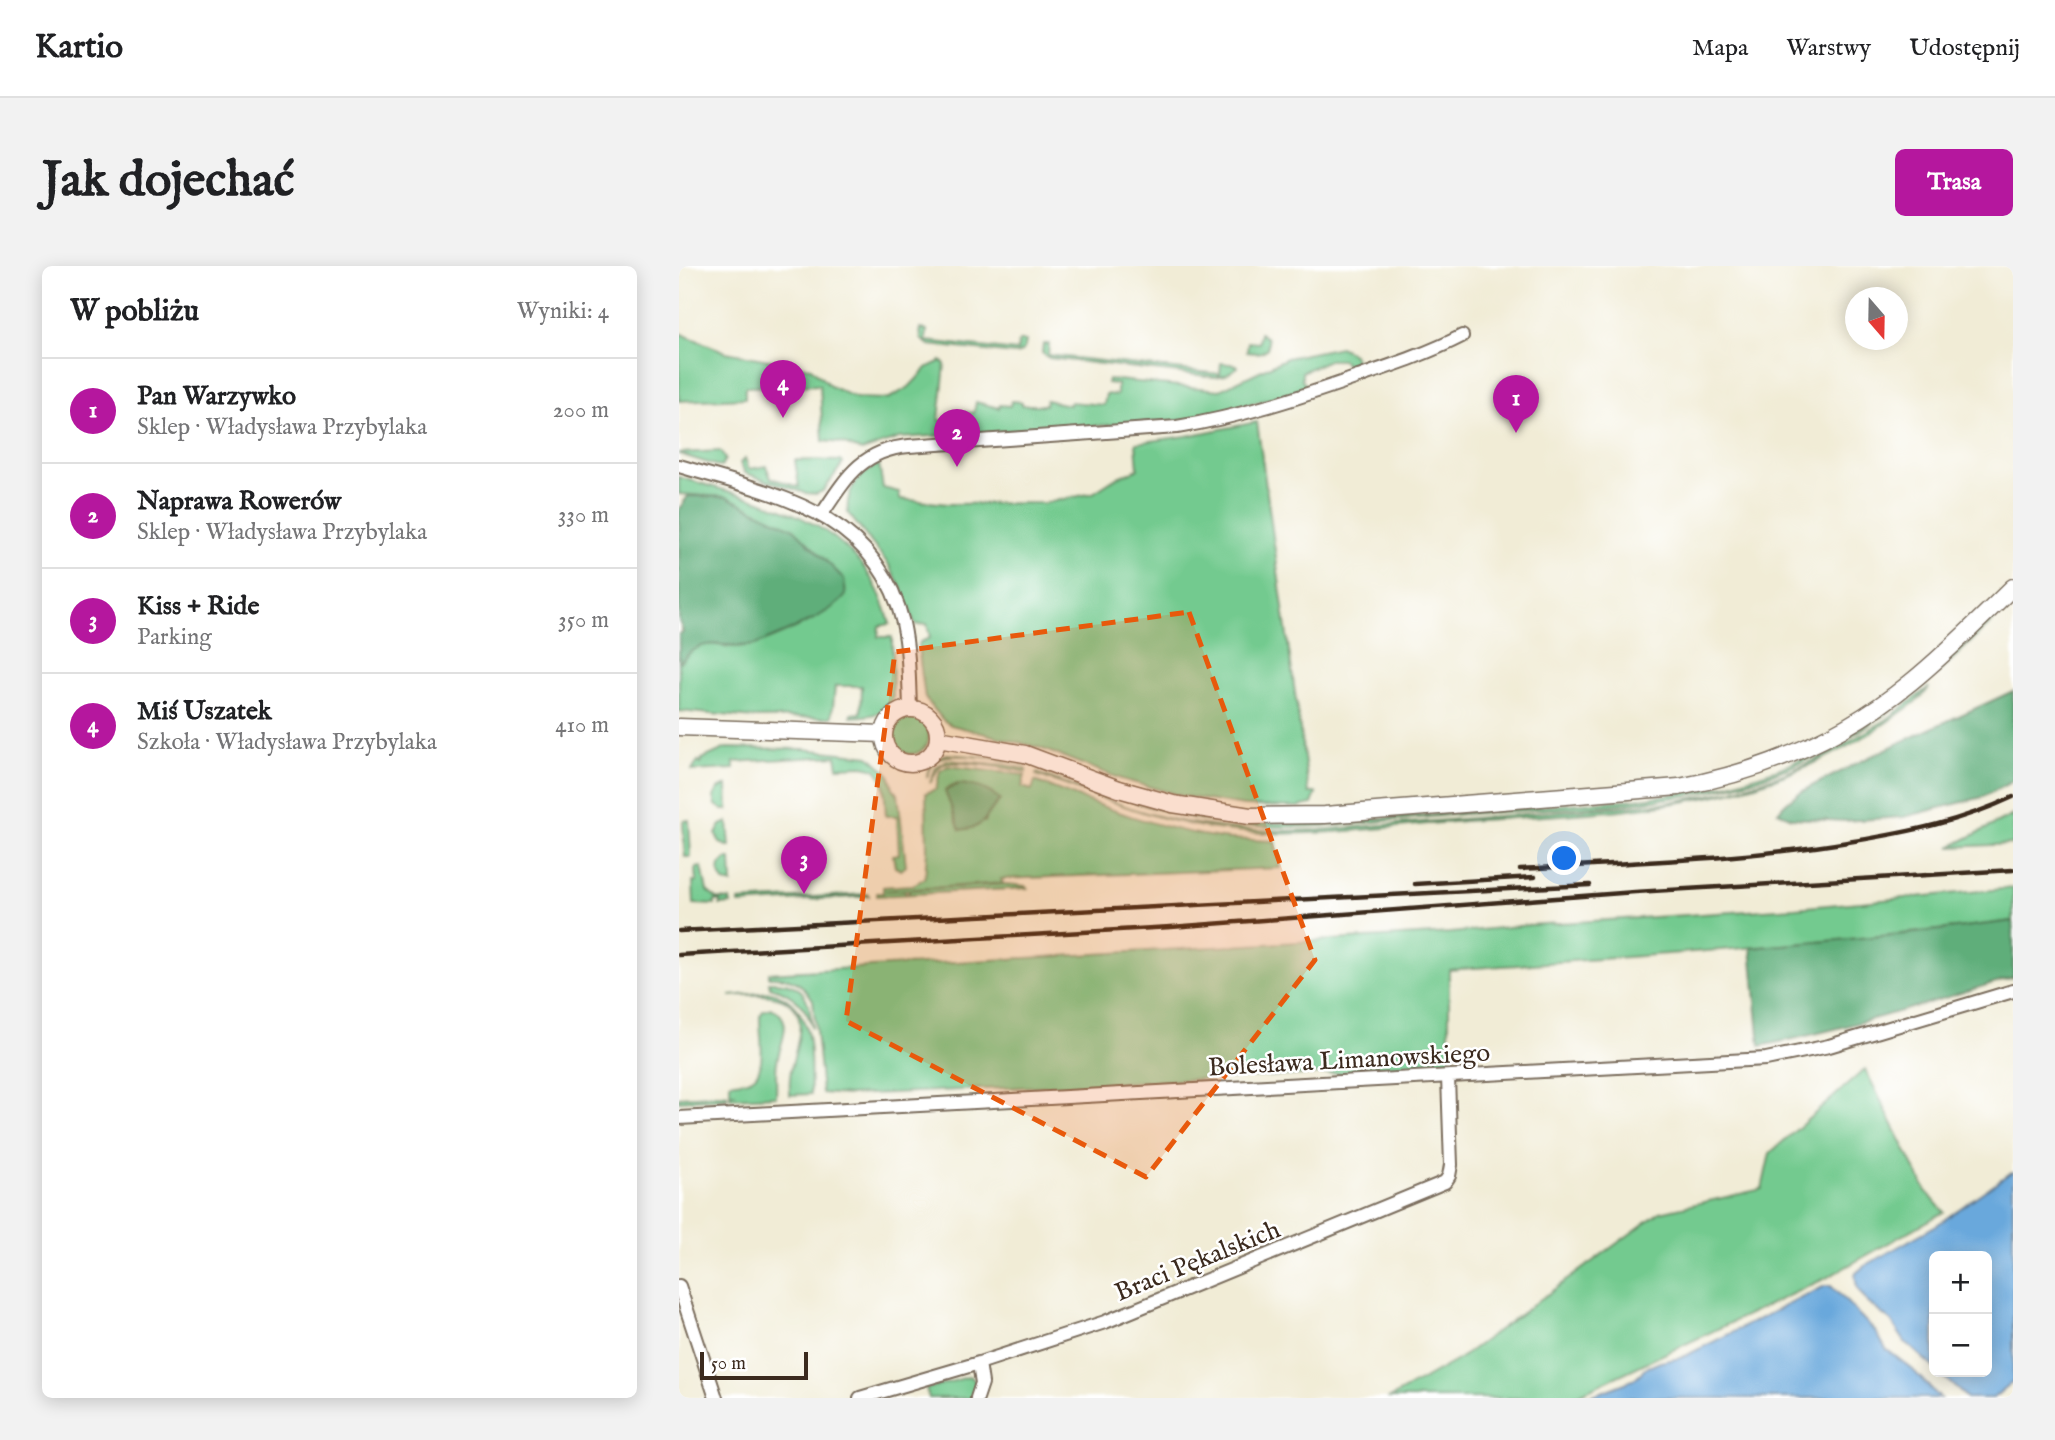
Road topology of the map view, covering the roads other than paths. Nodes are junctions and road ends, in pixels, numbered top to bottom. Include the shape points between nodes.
1 (1462, 336) dead end
2 (679, 466) edge
3 (822, 514) junction
4 (2013, 587) edge
5 (910, 709) junction
6 (679, 727) edge
7 (884, 734) junction
8 (938, 739) junction
9 (2013, 991) edge
10 (1448, 1077) junction
11 (679, 1118) edge
12 (679, 1286) edge
13 (979, 1363) junction
14 (716, 1398) edge
15 (860, 1398) edge
16 (977, 1398) edge

1 - 3 street via 1314,393 1215,421 887,450 858,466
2 - 3 street via 789,499
3 - 5 street via 863,546 890,587 905,636
4 - 8 street via 1923,672 1862,718 1767,764 1679,787 1306,816 1250,816 1173,804 1025,754
5 - 7 street via 892,717
5 - 8 street via 933,718
6 - 7 street
7 - 8 street via 890,753 906,763 928,757
9 - 10 street, Bolesława Limanowskiego via 1783,1057
10 - 11 street, Bolesława Limanowskiego
10 - 13 street, Braci Pękalskich via 1451,1165 1445,1182 1104,1322
12 - 14 street
13 - 15 street, Braci Pękalskich
13 - 16 street via 982,1383

